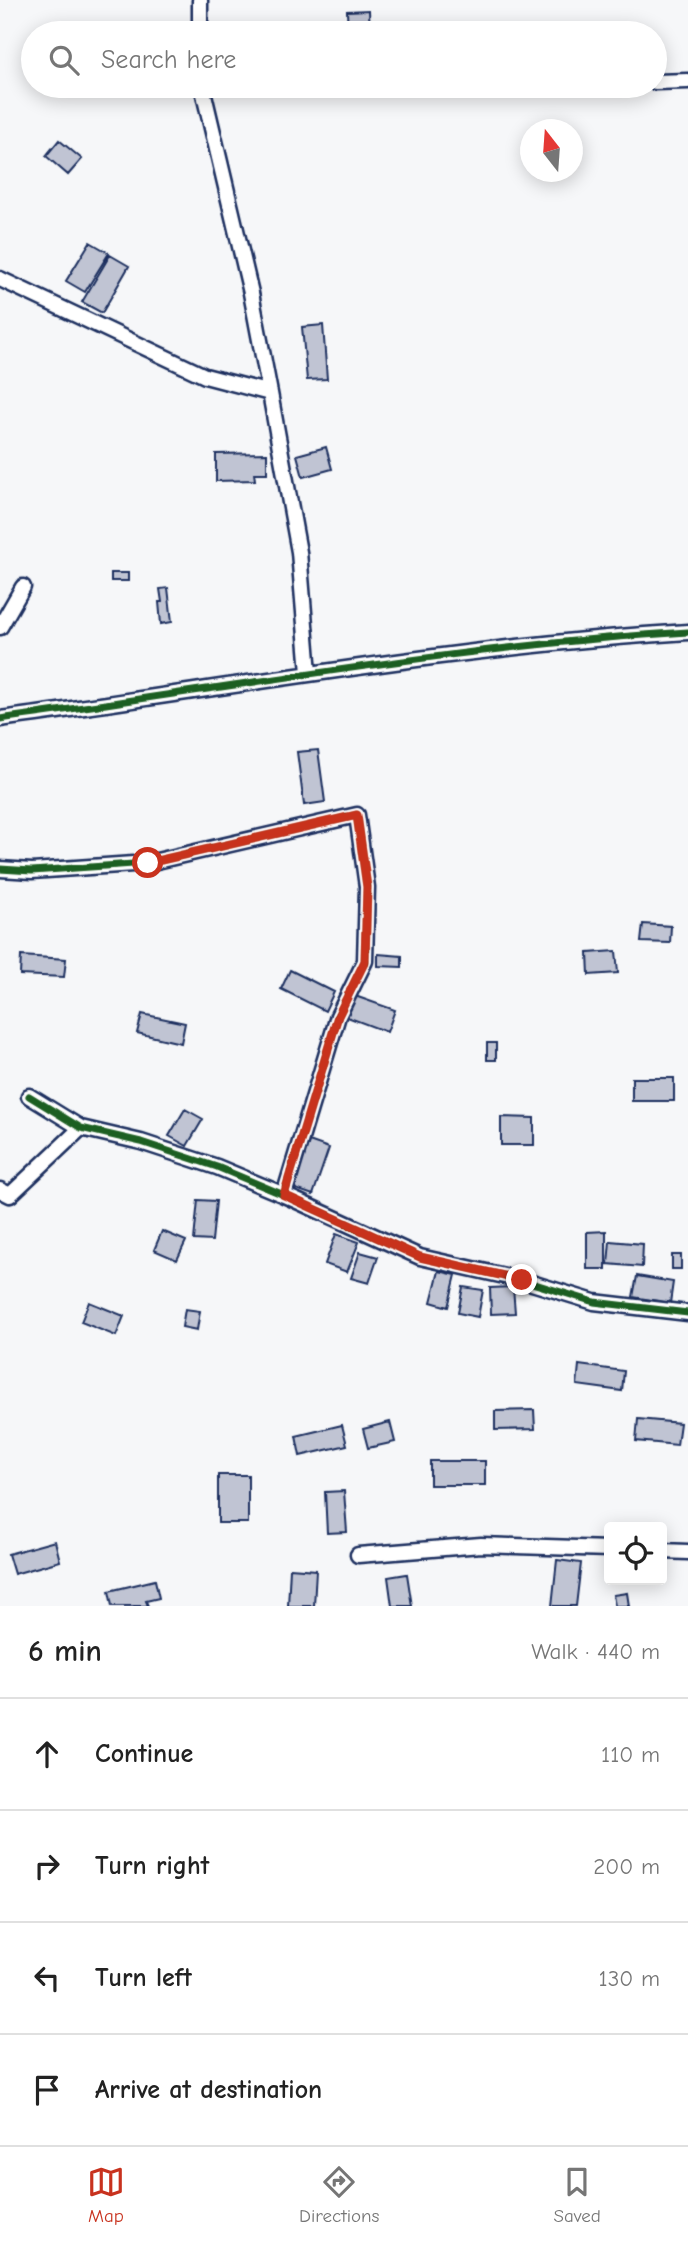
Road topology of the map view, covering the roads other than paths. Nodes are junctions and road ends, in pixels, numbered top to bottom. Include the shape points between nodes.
1 (200, 0) edge
2 (200, 21) edge
3 (688, 81) edge
4 (667, 82) edge
5 (203, 98) edge
6 (0, 279) edge
7 (270, 393) junction
8 (23, 587) dead end
9 (0, 628) edge
10 (688, 632) edge
11 (309, 673) junction
12 (0, 719) edge
13 (0, 869) edge
14 (29, 1096) dead end
15 (80, 1128) junction
16 (0, 1190) edge
17 (284, 1195) junction
18 (688, 1313) edge
19 (604, 1549) edge
20 (667, 1551) edge
21 (688, 1552) edge
22 (358, 1555) dead end

1 - 2 street
3 - 4 street
5 - 7 street via 251,293
6 - 7 street via 205,376
7 - 11 street via 299,552
8 - 9 street
10 - 11 street via 532,645
11 - 12 street
13 - 17 street via 148,863 357,815 367,887 365,961 338,1016
14 - 15 street
15 - 16 street via 10,1195
15 - 17 street via 141,1142
17 - 18 street via 420,1257 594,1302
19 - 22 street via 481,1545
20 - 21 street

